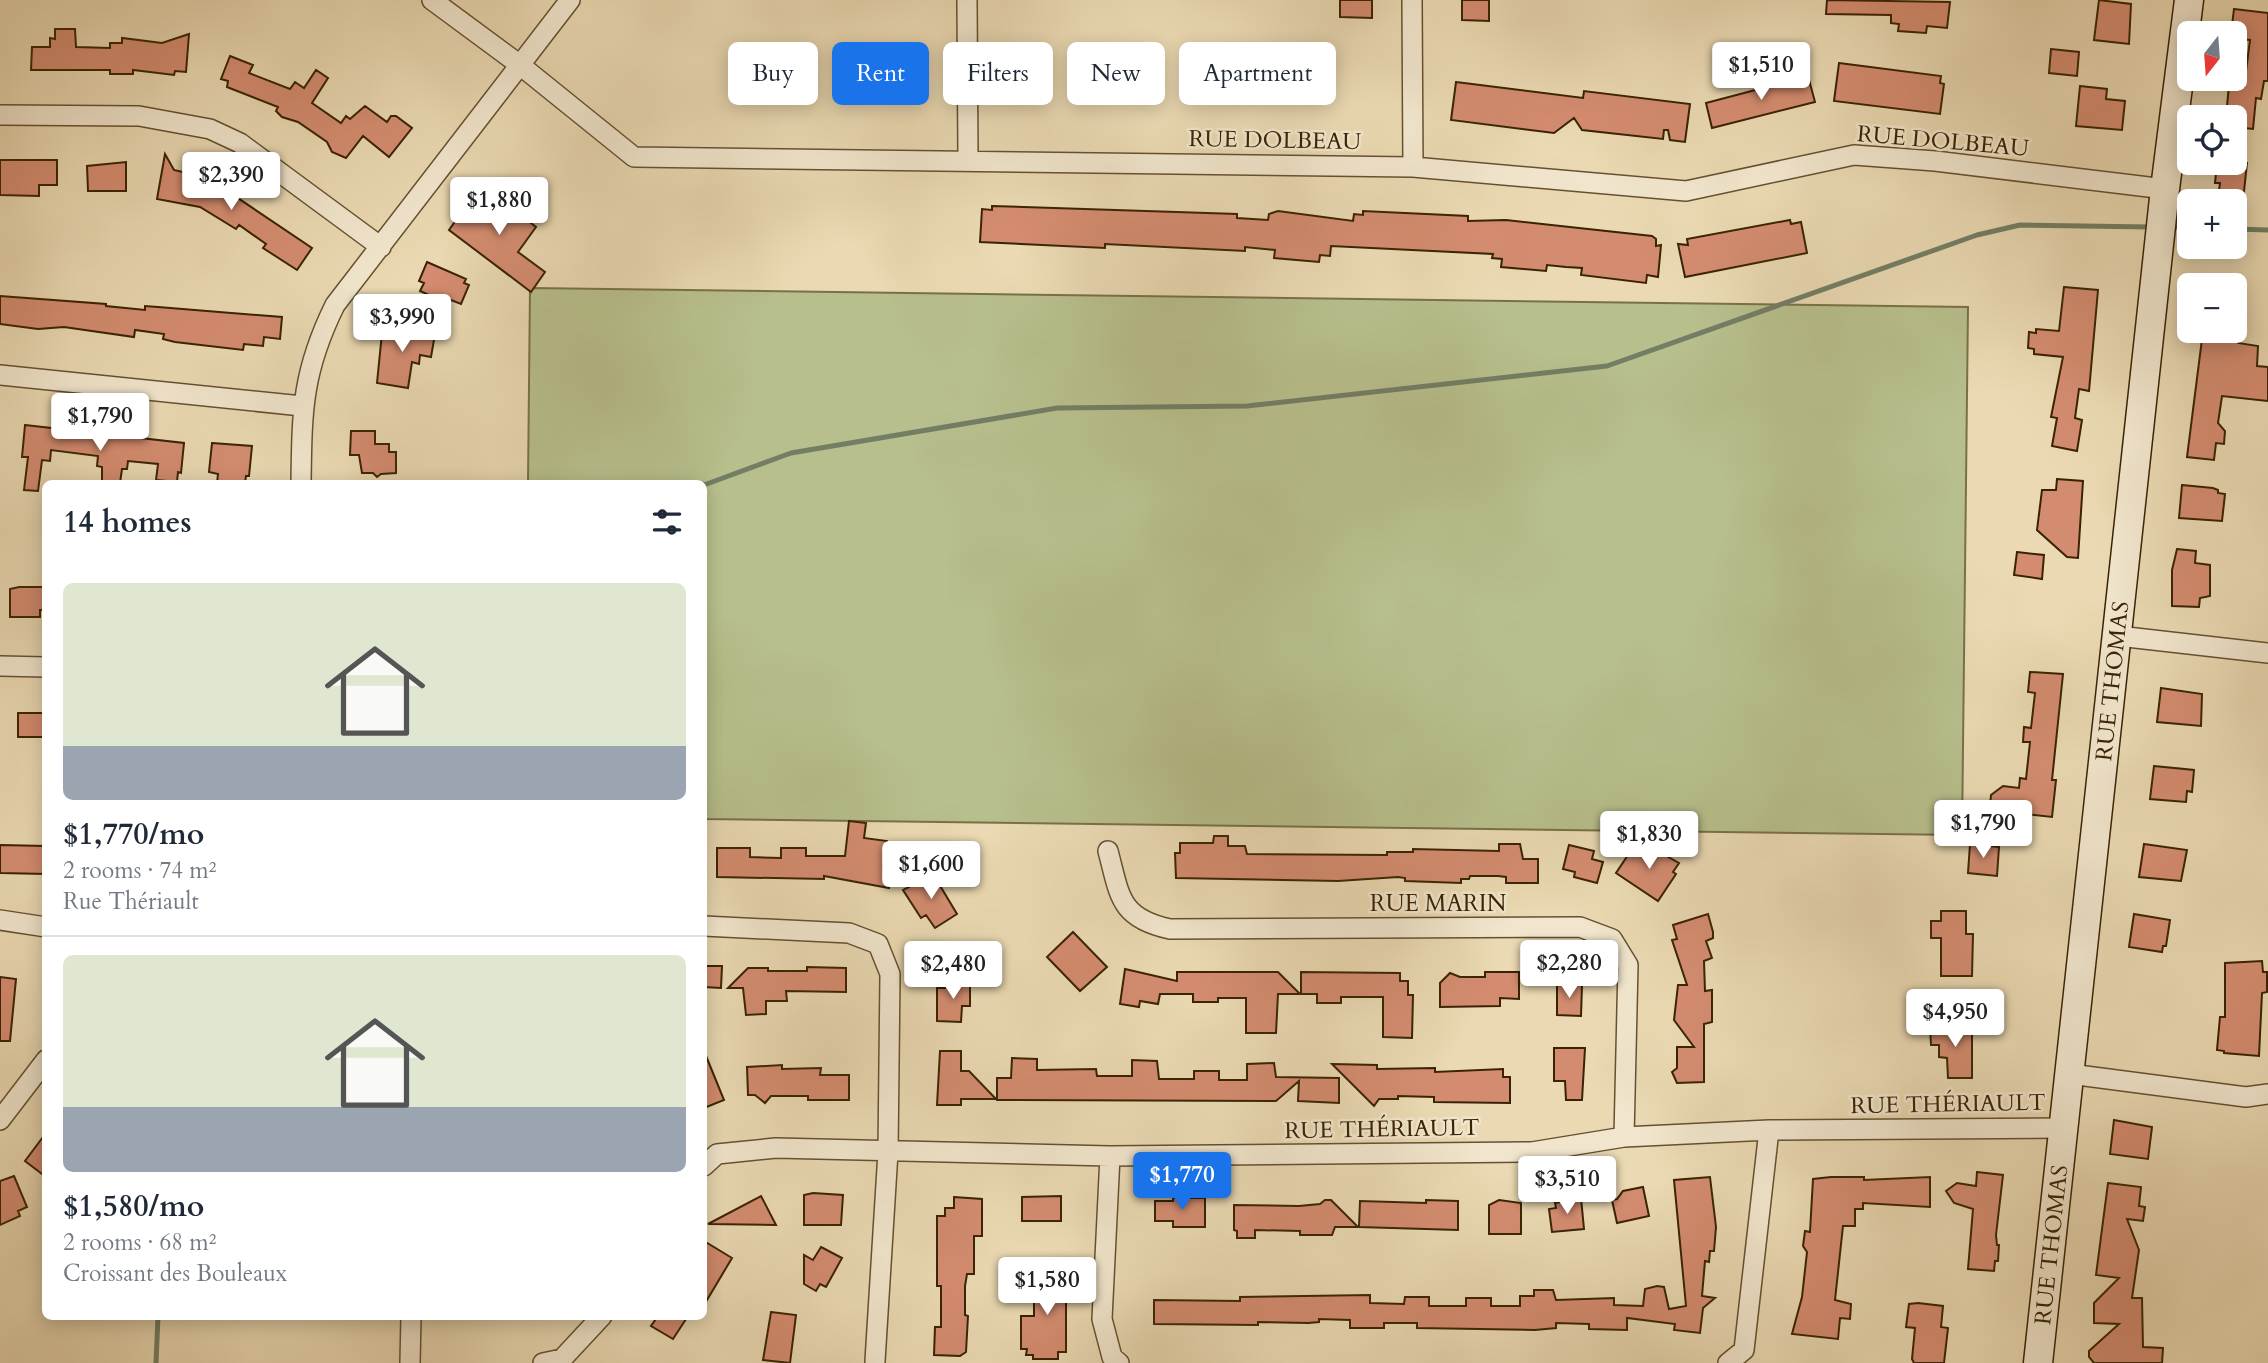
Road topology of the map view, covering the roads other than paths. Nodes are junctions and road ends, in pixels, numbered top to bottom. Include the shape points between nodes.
1 (432, 0) edge
2 (570, 0) edge
3 (967, 0) edge
4 (1412, 0) edge
5 (2189, 0) edge
6 (520, 65) junction
7 (0, 115) edge
8 (968, 159) junction
9 (1413, 167) junction
10 (2165, 189) junction
11 (381, 247) junction
12 (0, 375) edge
13 (302, 405) junction
14 (301, 480) edge
15 (2118, 636) junction
16 (2268, 653) edge
17 (0, 666) edge
18 (42, 667) edge
19 (1108, 851) dead end
20 (0, 920) edge
21 (707, 926) edge
22 (42, 927) edge
23 (42, 1065) edge
24 (2070, 1074) junction
25 (2268, 1094) edge
26 (0, 1120) edge
27 (2064, 1128) junction
28 (1769, 1130) junction
29 (1624, 1137) junction
30 (888, 1152) junction
31 (1110, 1156) junction
32 (707, 1163) edge
33 (411, 1320) edge
34 (598, 1320) edge
35 (875, 1361) dead end
36 (410, 1363) edge
37 (543, 1363) edge
38 (1119, 1363) edge
39 (1728, 1363) edge
40 (2038, 1363) edge

1 - 6 street, RUE DOLBEAU
2 - 6 street
3 - 8 street
4 - 9 street
5 - 10 street, RUE THOMAS
6 - 8 street, RUE DOLBEAU via 634,157
6 - 11 street
7 - 11 street via 139,116 210,129 240,143
8 - 9 street, RUE DOLBEAU
9 - 10 street, RUE DOLBEAU via 1686,191 1854,155
10 - 15 street, RUE THOMAS
11 - 13 street via 335,305 320,335
12 - 13 street
13 - 14 street
15 - 16 street
15 - 24 street, RUE THOMAS
17 - 18 street
19 - 29 street, RUE MARIN via 1122,902 1144,924 1170,929 1580,927 1612,939 1628,965
20 - 22 street
21 - 30 street via 849,933 878,944 890,974
23 - 26 street
24 - 25 street via 2246,1097
24 - 27 street, RUE THOMAS
27 - 28 street, RUE THÉRIAULT
27 - 40 street, RUE THOMAS
28 - 29 street, RUE THÉRIAULT
28 - 39 street via 1744,1350
29 - 31 street, RUE THÉRIAULT via 1532,1152
30 - 31 street, RUE THÉRIAULT
30 - 32 street, RUE THÉRIAULT via 776,1148 717,1154
30 - 35 street
31 - 38 street via 1102,1319 1112,1357
33 - 36 street
34 - 37 street via 562,1359

